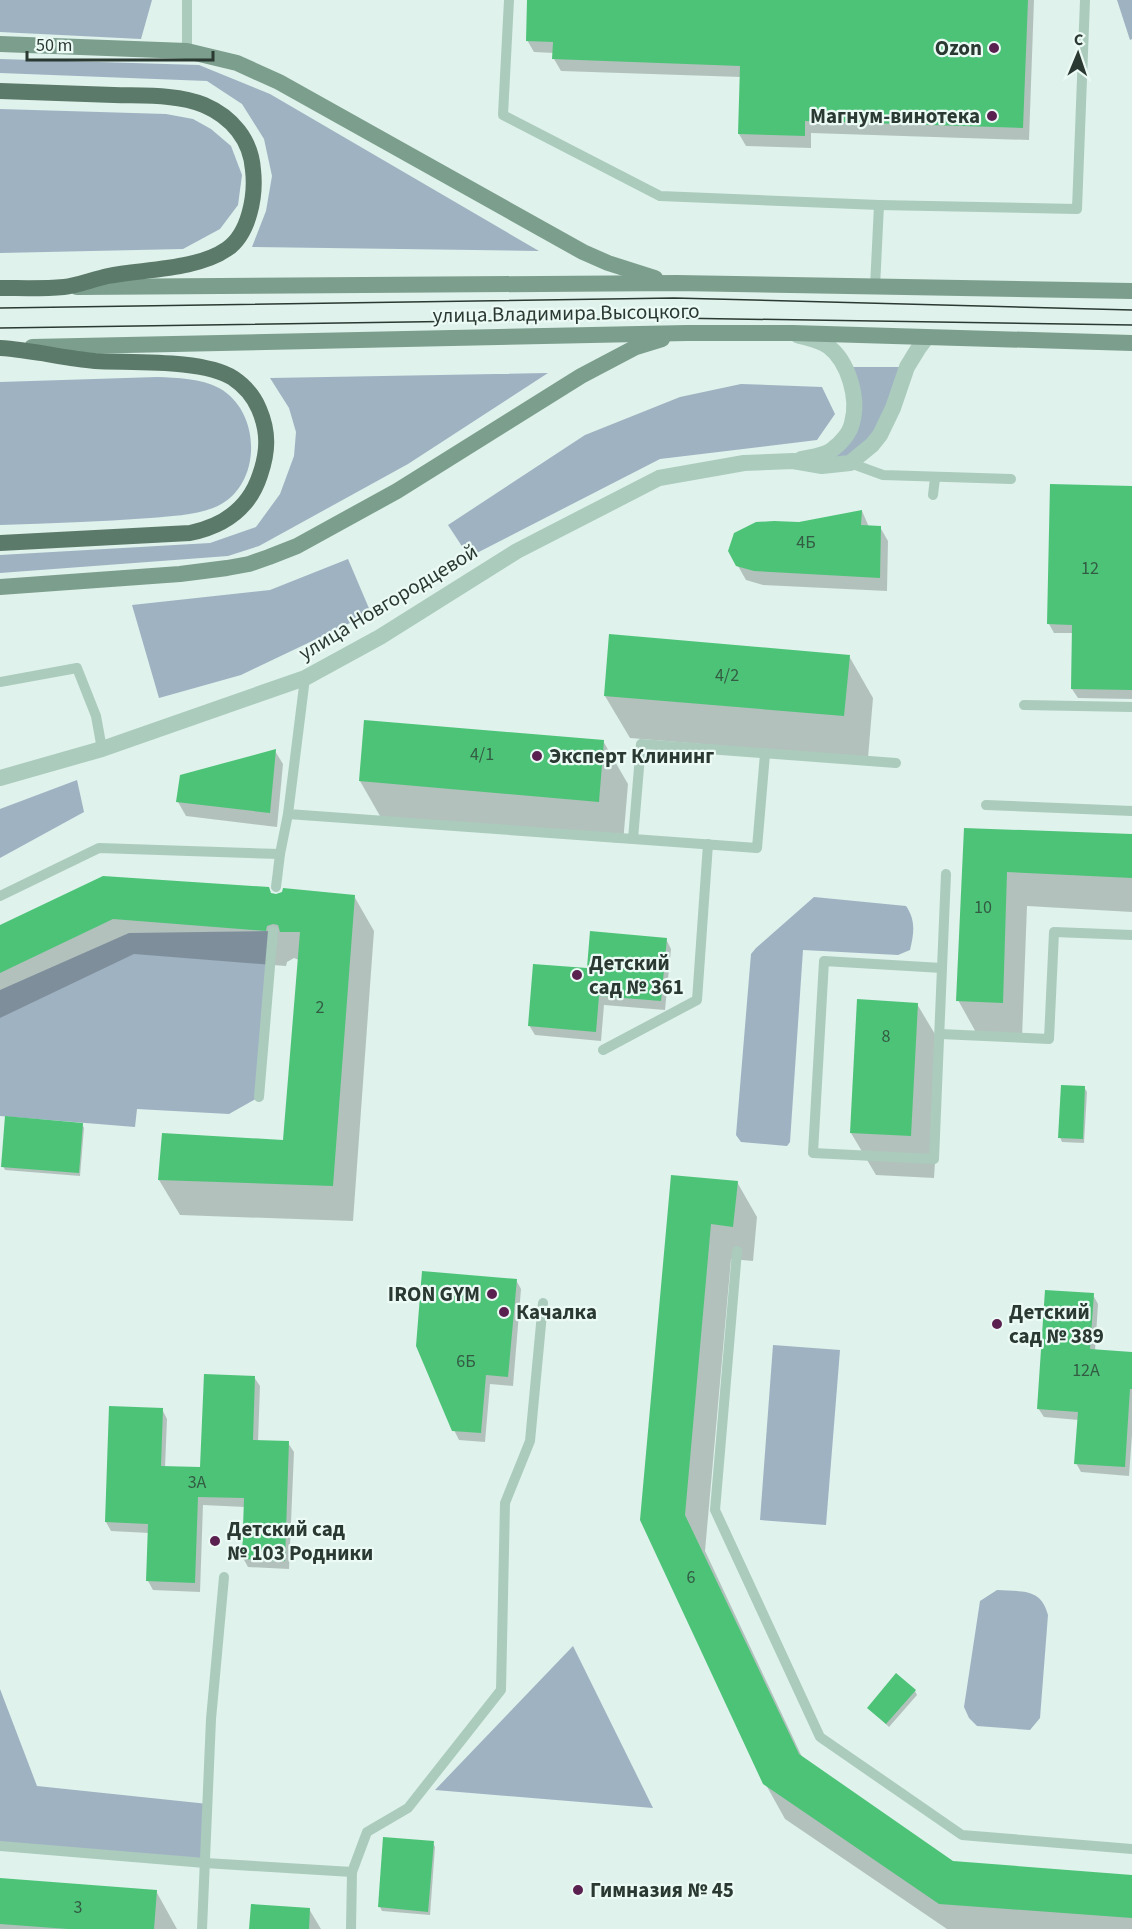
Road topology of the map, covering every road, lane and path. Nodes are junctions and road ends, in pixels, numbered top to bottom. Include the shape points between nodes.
1 (187, 0) edge
2 (509, 0) edge
3 (1085, 0) edge
4 (0, 44) edge
5 (187, 51) junction
6 (0, 91) edge
7 (879, 206) junction
8 (677, 283) junction
9 (67, 287) junction
10 (875, 287) junction
11 (0, 288) edge
12 (1132, 291) edge
13 (687, 333) junction
14 (793, 333) junction
15 (927, 337) junction
16 (1132, 343) edge
17 (1, 348) edge
18 (793, 461) junction
19 (850, 463) junction
20 (934, 478) junction
21 (1011, 479) dead end
22 (933, 495) dead end
23 (0, 543) edge
24 (0, 587) edge
25 (305, 678) junction
26 (0, 682) edge
27 (1024, 705) dead end
28 (1132, 707) edge
29 (102, 749) junction
30 (765, 754) junction
31 (896, 764) dead end
32 (0, 778) edge
33 (986, 805) dead end
34 (1132, 811) edge
35 (288, 814) junction
36 (633, 839) junction
37 (708, 844) junction
38 (280, 854) junction
39 (946, 874) dead end
40 (276, 887) dead end
41 (0, 896) edge
42 (273, 931) dead end
43 (1132, 935) edge
44 (942, 968) junction
45 (940, 1034) junction
46 (603, 1050) dead end
47 (259, 1097) dead end
48 (737, 1251) dead end
49 (543, 1303) dead end
50 (224, 1577) dead end
51 (0, 1846) edge
52 (1132, 1849) edge
53 (205, 1863) junction
54 (352, 1872) junction
55 (202, 1929) edge
56 (351, 1929) edge

1 - 5 lane
2 - 7 lane via 503,116 660,196
3 - 7 lane via 1077,209
4 - 5 main road
5 - 8 main road via 257,71 583,252
6 - 9 main road via 155,96 191,102 218,112 233,123 249,148 253,196 243,229 228,248 199,262
7 - 10 lane
8 - 9 main road, улица Владимира Высоцкого
8 - 10 main road, улица Владимира Высоцкого
9 - 11 main road, улица Владимира Высоцкого
10 - 12 main road, улица Владимира Высоцкого
13 - 14 main road, улица Владимира Высоцкого
13 - 17 main road, улица Владимира Высоцкого
13 - 24 main road via 636,347 591,371 397,491 297,546 269,557 196,572
14 - 15 main road, улица Владимира Высоцкого
14 - 18 street, улица Новгородцевой via 829,347 845,367 854,406 849,431 831,451
15 - 16 main road, улица Владимира Высоцкого
15 - 19 street via 907,367 880,435
17 - 23 main road via 68,359 215,370 245,387 256,401 264,420 267,451 258,481 247,500 228,518 207,529
18 - 19 street, улица Новгородцевой via 822,466
18 - 25 street, улица Новгородцевой via 744,464 659,478 517,551 380,637
19 - 20 lane via 883,475
20 - 21 lane
20 - 22 lane
25 - 29 street, улица Новгородцевой
25 - 35 lane
26 - 29 lane via 77,668 96,716
27 - 28 lane
29 - 32 street, улица Новгородцевой
30 - 31 lane
30 - 36 lane via 641,744
30 - 37 lane via 757,848
33 - 34 lane
35 - 36 lane
35 - 38 lane
36 - 37 lane
37 - 46 lane via 696,1000
38 - 40 lane
38 - 41 lane via 99,848
39 - 44 lane
42 - 47 lane
43 - 45 lane via 1054,932 1049,1039
44 - 45 lane
44 - 45 lane via 824,961 813,1153 934,1159
48 - 52 lane via 715,1510 819,1737 962,1835
49 - 54 lane via 530,1441 505,1503 501,1690 408,1808 367,1832
50 - 53 lane via 211,1719
51 - 53 lane
53 - 54 lane
53 - 55 lane
54 - 56 lane

